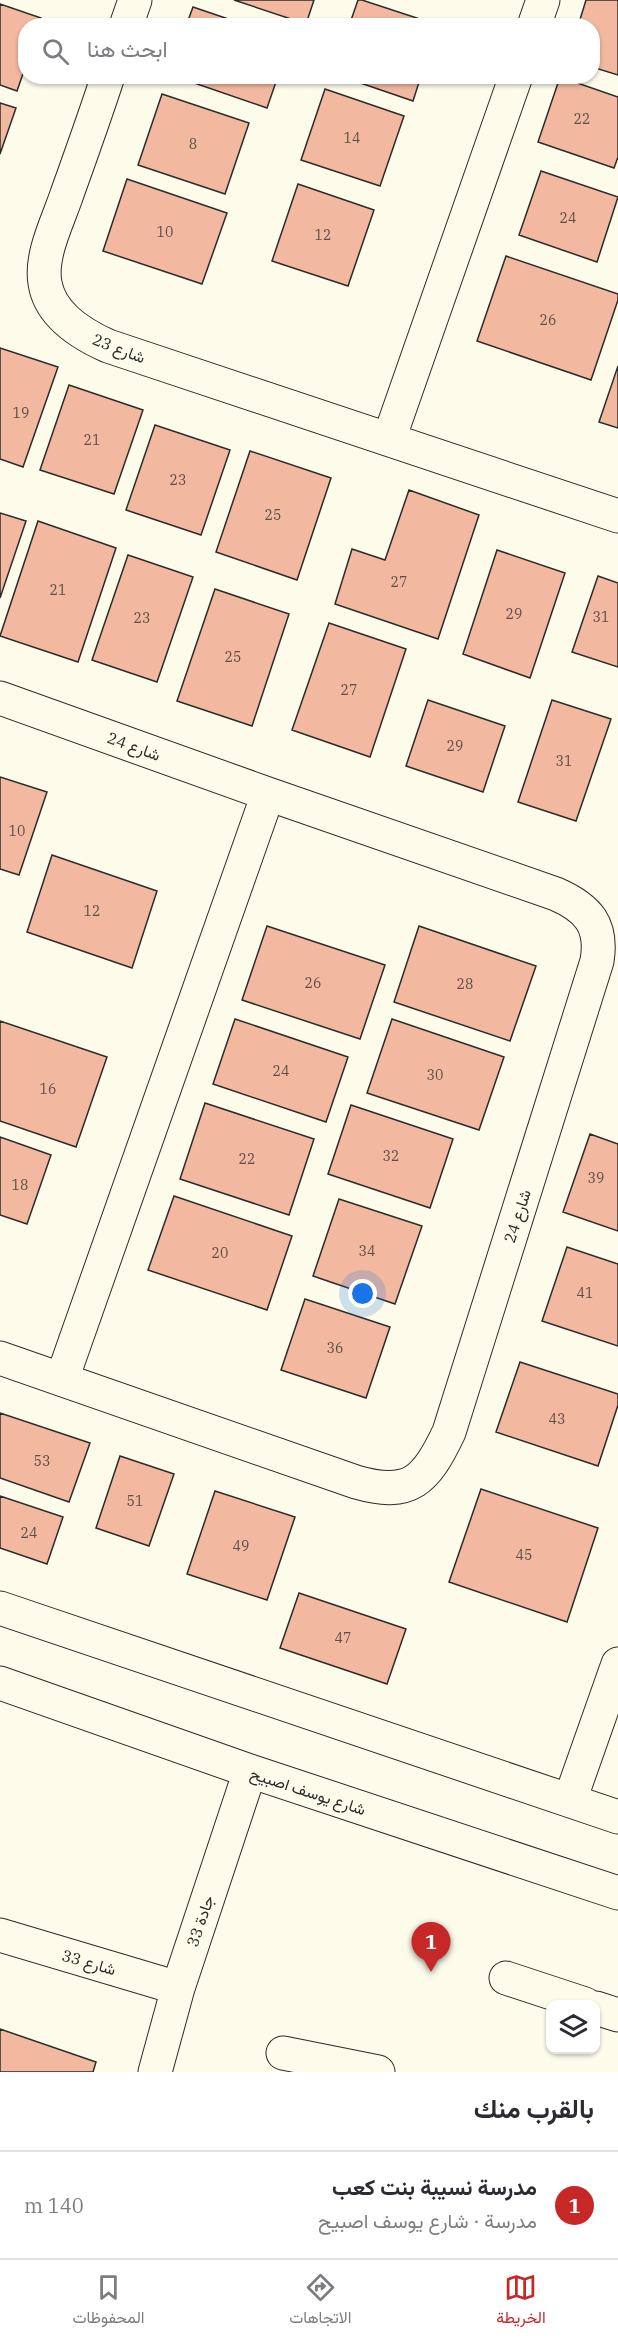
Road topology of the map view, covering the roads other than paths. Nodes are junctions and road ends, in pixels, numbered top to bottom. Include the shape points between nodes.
1 (135, 0) edge
2 (543, 0) edge
3 (129, 18) edge
4 (537, 18) edge
5 (105, 84) edge
6 (513, 84) edge
7 (389, 439) junction
8 (618, 516) edge
9 (0, 698) edge
10 (268, 794) junction
11 (0, 1358) edge
12 (62, 1379) junction
13 (0, 1608) edge
14 (618, 1664) edge
15 (0, 1683) edge
16 (250, 1772) junction
17 (570, 1800) junction
18 (618, 1817) edge
19 (618, 1893) edge
20 (0, 1935) edge
21 (506, 1978) dead end
22 (178, 1988) junction
23 (573, 2000) edge
24 (600, 2009) edge
25 (618, 2015) edge
26 (283, 2053) dead end
27 (155, 2072) edge
28 (378, 2072) edge

1 - 3 street
2 - 4 street
5 - 7 street, شارع 23 via 47,257 45,286 58,310 75,328 108,346
6 - 7 street
7 - 8 street, شارع 23
9 - 10 street, شارع 24
10 - 12 street
10 - 12 street, شارع 24 via 556,894 588,914 597,933 597,961 448,1432 422,1475 404,1487 383,1489
11 - 12 street, شارع 24
13 - 17 street
14 - 17 street
15 - 16 street, شارع يوسف اصبيح
16 - 19 street, شارع يوسف اصبيح
16 - 22 street, جادة 33
17 - 18 street
20 - 22 street, شارع 33
21 - 23 street
22 - 27 street, جادة 33
24 - 25 street
26 - 28 street

